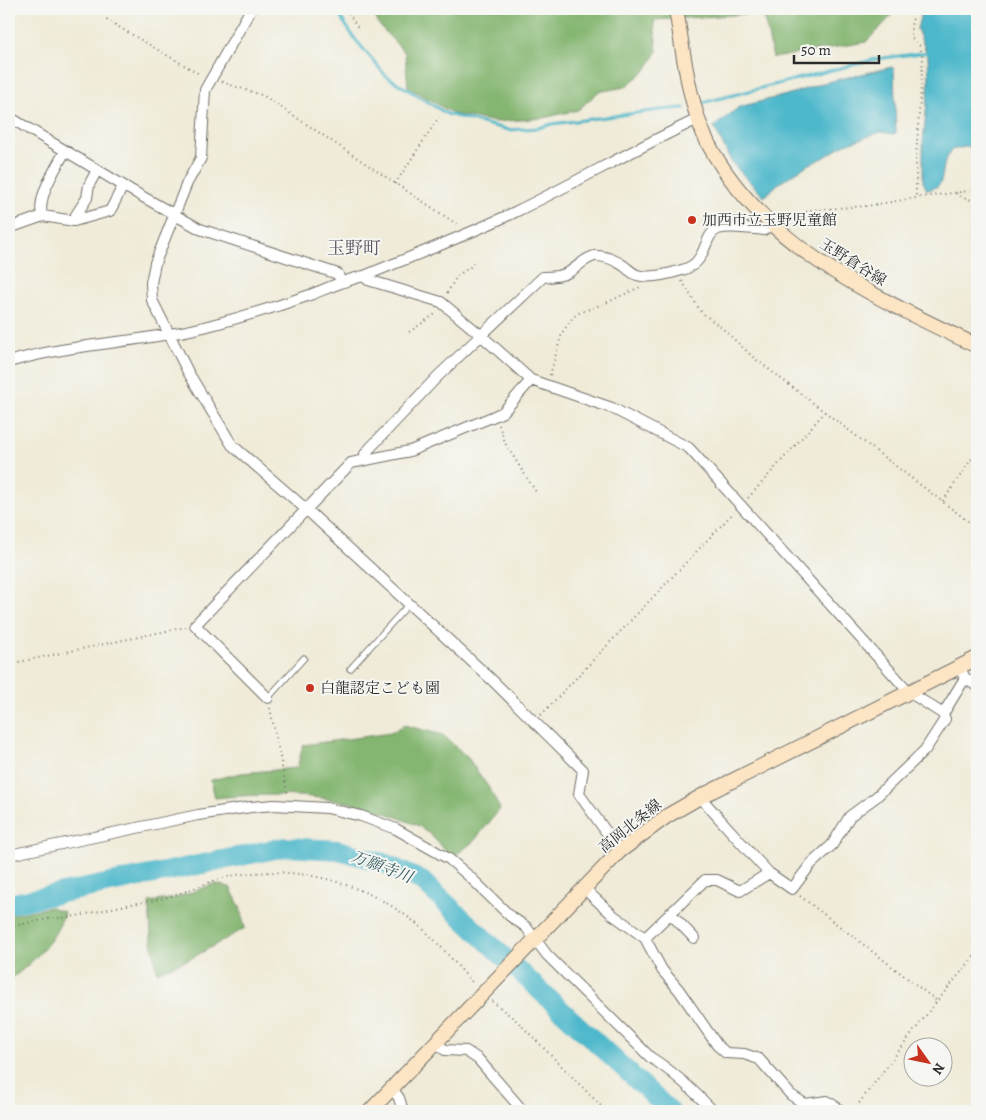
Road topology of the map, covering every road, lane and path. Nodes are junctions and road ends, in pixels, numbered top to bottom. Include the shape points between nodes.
1 (108, 9) edge
2 (251, 9) edge
3 (346, 9) edge
4 (676, 9) edge
5 (915, 9) edge
6 (358, 28) dead end
7 (212, 79) junction
8 (9, 117) edge
9 (439, 117) dead end
10 (698, 119) junction
11 (64, 151) junction
12 (97, 170) junction
13 (395, 184) junction
14 (123, 186) junction
15 (977, 190) edge
16 (956, 193) junction
17 (916, 197) junction
18 (977, 202) edge
19 (174, 214) junction
20 (42, 216) junction
21 (74, 221) junction
22 (9, 228) edge
23 (776, 228) junction
24 (468, 234) junction
25 (677, 271) junction
26 (364, 276) junction
27 (656, 276) junction
28 (341, 283) junction
29 (170, 333) junction
30 (481, 335) junction
31 (977, 346) edge
32 (9, 362) edge
33 (531, 380) junction
34 (547, 385) junction
35 (825, 412) junction
36 (495, 415) junction
37 (977, 451) edge
38 (366, 459) junction
39 (536, 492) dead end
40 (943, 502) junction
41 (741, 506) junction
42 (307, 510) junction
43 (977, 528) edge
44 (410, 604) junction
45 (196, 625) junction
46 (304, 658) dead end
47 (977, 658) edge
48 (9, 664) edge
49 (350, 669) dead end
50 (962, 672) junction
51 (977, 686) edge
52 (909, 692) junction
53 (268, 698) junction
54 (943, 714) junction
55 (534, 722) junction
56 (700, 797) junction
57 (290, 806) junction
58 (620, 851) junction
59 (9, 855) edge
60 (769, 872) junction
61 (585, 887) junction
62 (792, 889) junction
63 (670, 913) junction
64 (9, 927) edge
65 (645, 938) junction
66 (694, 938) dead end
67 (533, 940) junction
68 (977, 953) edge
69 (482, 994) junction
70 (937, 1001) junction
71 (436, 1043) junction
72 (392, 1088) junction
73 (370, 1111) edge
74 (404, 1111) edge
75 (523, 1111) edge
76 (606, 1111) edge
77 (713, 1111) edge
78 (842, 1111) edge
79 (853, 1111) edge

1 - 7 path via 107,20
2 - 7 street
3 - 6 path
4 - 10 main road, 玉野倉谷線
5 - 17 path via 911,36 920,46 923,58
7 - 13 path via 264,96
7 - 19 street via 204,90 201,158
8 - 11 street
9 - 13 path
10 - 23 main road, 玉野倉谷線 via 709,144 736,186
10 - 24 street
11 - 12 street
11 - 20 street via 45,192 40,210
12 - 14 street
12 - 21 street
13 - 24 path
14 - 19 street
14 - 21 street via 110,211
15 - 16 path
16 - 17 path
16 - 18 path
17 - 23 path via 867,206 809,210
19 - 28 street via 209,233 338,274
19 - 29 street via 155,263 151,283 152,300
20 - 21 street
20 - 22 street
23 - 25 street via 717,229 693,267
23 - 31 main road, 玉野倉谷線 via 815,258 879,298
24 - 26 street
25 - 27 street
25 - 35 path via 701,312 754,358
26 - 28 street
26 - 30 street via 368,280 441,302
27 - 30 street via 635,274 622,264 595,256 568,272 543,277
27 - 34 path via 638,288 573,317 562,334
28 - 29 street via 252,314
29 - 32 street via 89,345
29 - 42 street via 188,372 232,445
30 - 33 street
30 - 38 street via 394,421 365,454
33 - 34 street
33 - 36 street via 503,412
34 - 41 street via 612,408 689,448
35 - 40 path
35 - 41 path
36 - 38 street via 410,451
36 - 39 path via 506,445
37 - 40 path
38 - 42 street via 351,463
40 - 43 path
41 - 52 street
41 - 55 path
42 - 44 street
42 - 45 street
44 - 49 lane
44 - 55 street
45 - 48 path
45 - 53 street
46 - 53 lane
47 - 50 main road, 高岡北条線
50 - 51 street
50 - 52 main road, 高岡北条線
50 - 54 street
52 - 54 street
52 - 56 main road, 高岡北条線
53 - 57 path
54 - 62 street via 945,718 925,750 876,797 850,816 832,845 811,864
55 - 58 street via 583,770 579,794
56 - 58 main road, 高岡北条線 via 666,816
56 - 60 street
57 - 59 street via 251,807 198,815
57 - 67 street via 344,810 396,829 430,847 449,859 526,927
58 - 61 main road, 高岡北条線
60 - 62 street
60 - 63 street via 740,891 717,880 705,880
61 - 65 street via 613,915
61 - 67 main road, 高岡北条線
62 - 70 path
63 - 65 street
63 - 66 street
64 - 69 path via 168,898 200,884 236,875 297,873 347,884 392,906 440,946
65 - 78 street via 662,970 726,1053 759,1058 791,1095 805,1104 827,1101
67 - 69 main road, 高岡北条線
67 - 77 street via 644,1050 691,1088
68 - 70 path
69 - 71 main road, 高岡北条線
69 - 76 path via 517,1021
70 - 79 path
71 - 72 main road, 高岡北条線
71 - 75 street via 445,1050 466,1051 478,1059
72 - 73 main road, 高岡北条線
72 - 74 street

